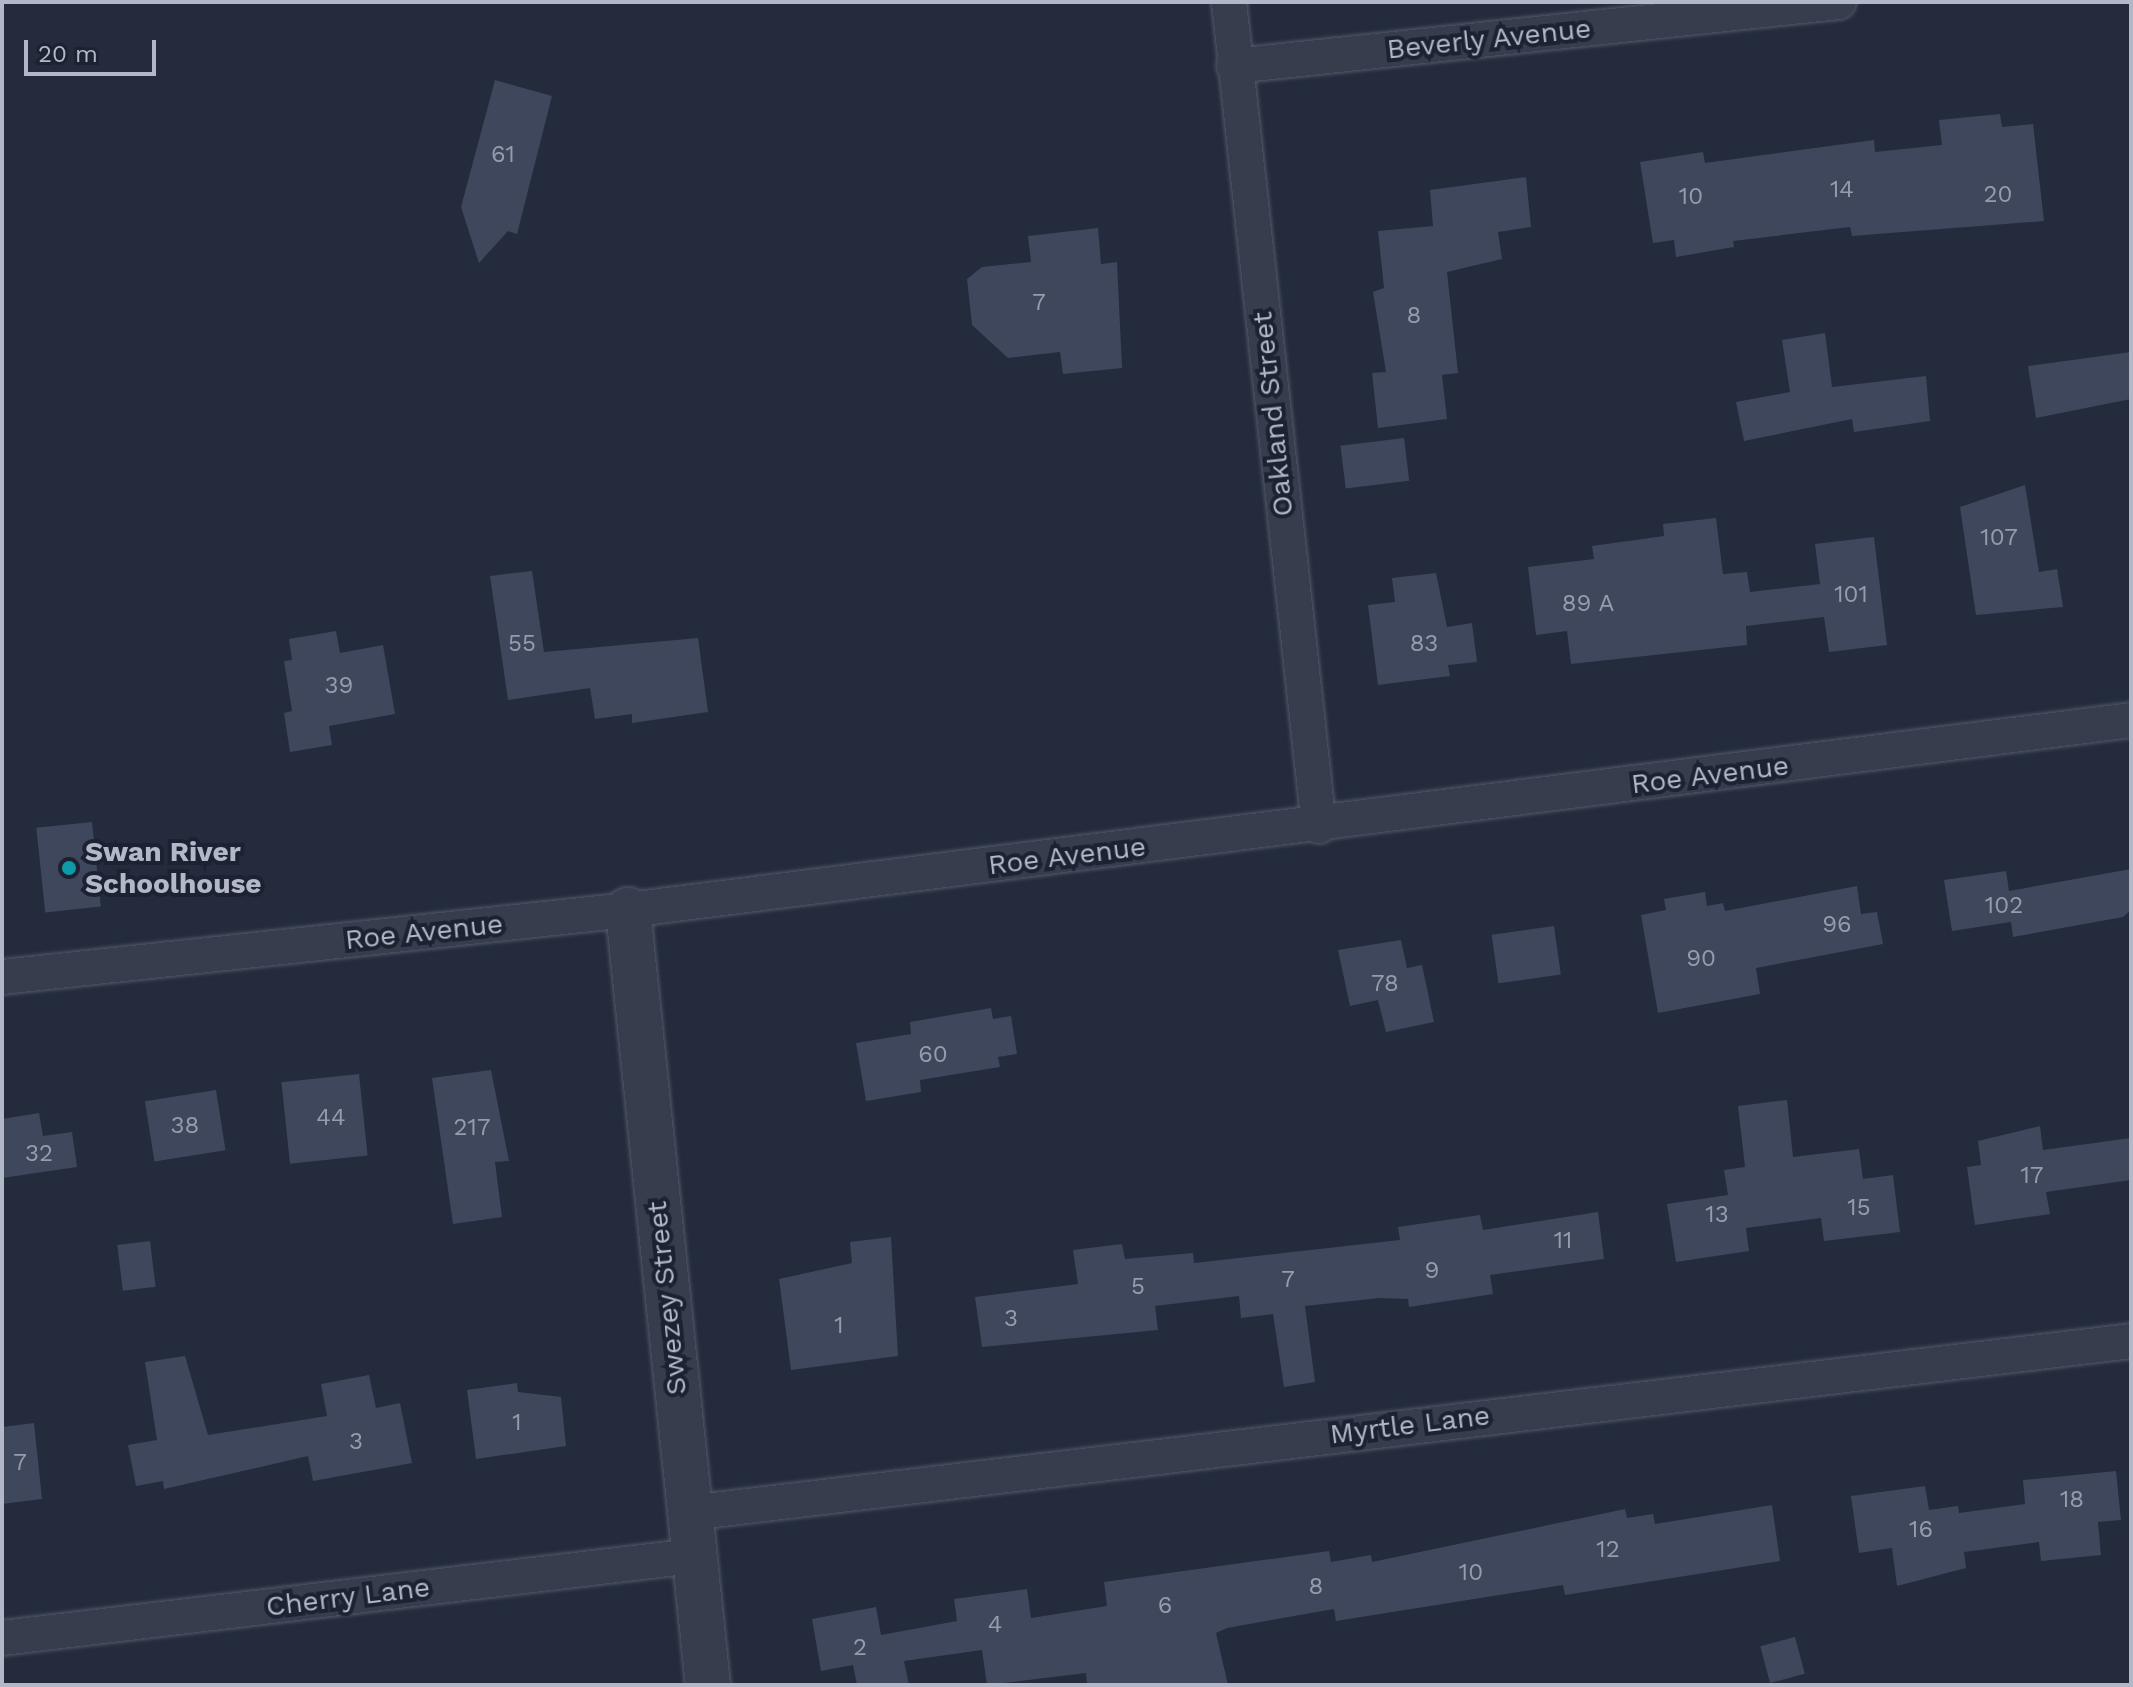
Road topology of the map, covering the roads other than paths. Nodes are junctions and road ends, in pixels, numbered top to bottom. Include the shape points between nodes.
1 (1229, 2) edge
2 (1839, 2) edge
3 (1234, 66) junction
4 (2131, 720) edge
5 (1319, 826) junction
6 (628, 910) junction
7 (2, 977) edge
8 (2131, 1341) edge
9 (689, 1513) junction
10 (693, 1556) junction
11 (2, 1638) edge
12 (708, 1685) edge

1 - 3 street, Oakland Street
2 - 3 street, Beverly Avenue
3 - 5 street, Oakland Street
4 - 5 street, Roe Avenue
5 - 6 street, Roe Avenue
6 - 7 street, Roe Avenue
6 - 9 street, Swezey Street
8 - 9 street, Myrtle Lane
9 - 10 street, Swezey Street
10 - 11 street, Cherry Lane
10 - 12 street, Swezey Street

